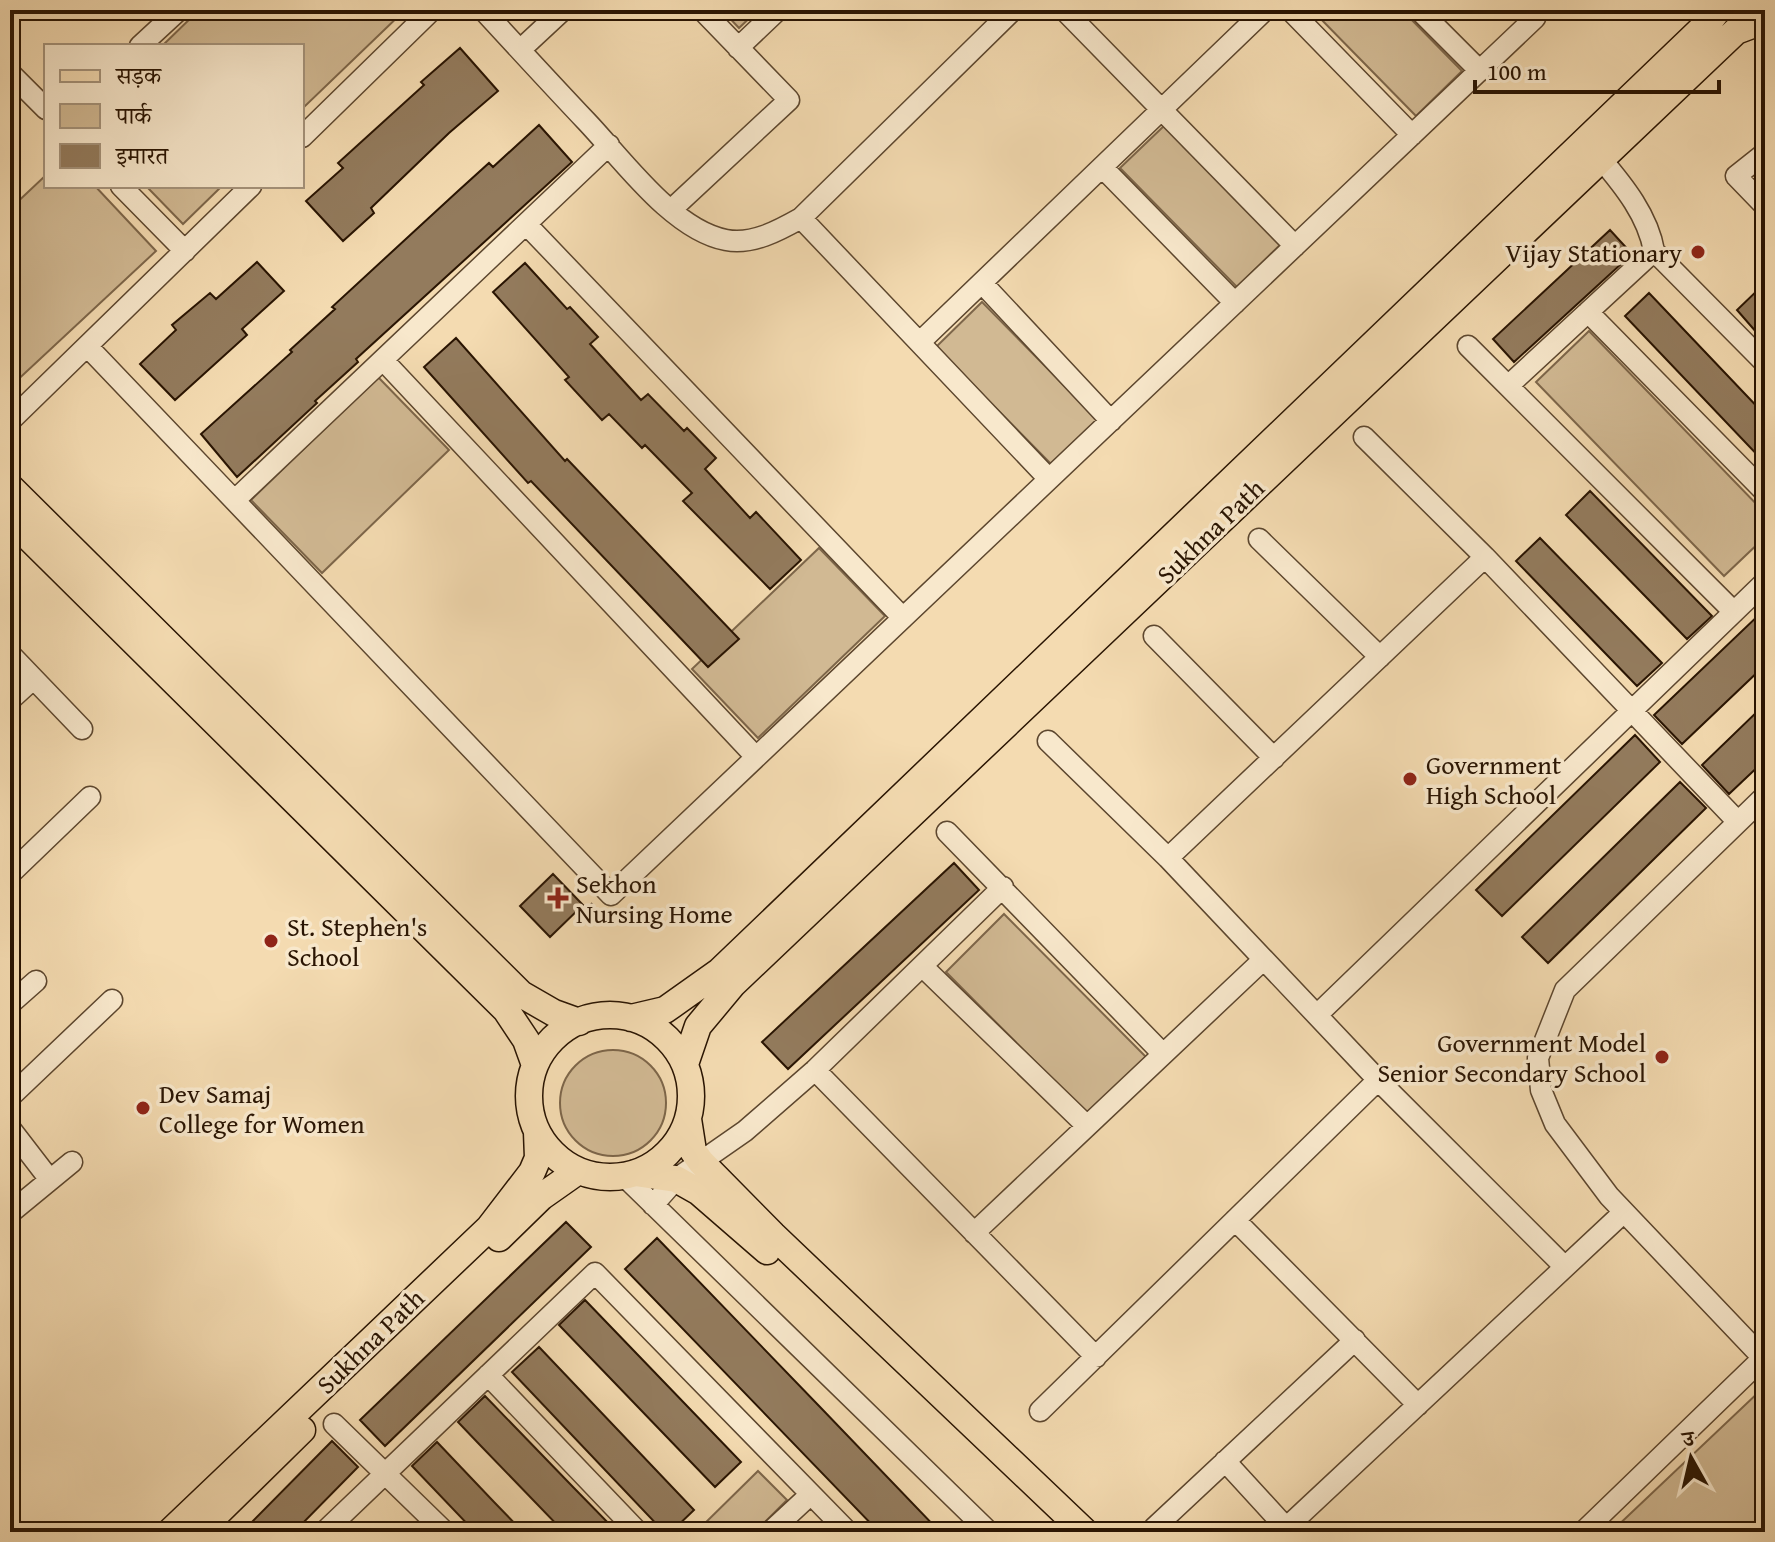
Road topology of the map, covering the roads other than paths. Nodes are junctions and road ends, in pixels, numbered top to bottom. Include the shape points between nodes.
1 (179, 10) edge
2 (432, 10) edge
3 (483, 10) edge
4 (563, 10) edge
5 (702, 10) edge
6 (778, 10) edge
7 (1013, 10) edge
8 (1064, 10) edge
9 (1265, 10) edge
10 (1290, 10) edge
11 (1419, 10) edge
12 (1718, 10) edge
13 (1535, 18) dead end
14 (1755, 18) edge
15 (142, 44) edge
16 (738, 48) junction
17 (520, 50) junction
18 (1480, 71) junction
19 (10, 73) edge
20 (44, 107) edge
21 (1163, 109) junction
22 (304, 135) edge
23 (1412, 135) junction
24 (609, 145) junction
25 (1765, 153) edge
26 (1601, 159) junction
27 (1102, 167) junction
28 (123, 188) edge
29 (249, 188) edge
30 (1765, 206) edge
31 (672, 209) junction
32 (801, 218) junction
33 (526, 224) junction
34 (1295, 246) junction
35 (185, 251) junction
36 (1654, 251) junction
37 (982, 283) junction
38 (1235, 303) junction
39 (1588, 312) junction
40 (920, 342) junction
41 (87, 346) junction
42 (1468, 346) dead end
43 (383, 360) junction
44 (1765, 363) edge
45 (1508, 386) junction
46 (10, 421) edge
47 (1111, 421) junction
48 (1364, 437) dead end
49 (1049, 479) junction
50 (10, 487) edge
51 (1765, 492) edge
52 (235, 500) junction
53 (10, 519) edge
54 (1259, 539) dead end
55 (1485, 557) junction
56 (1765, 582) edge
57 (1734, 612) junction
58 (903, 618) junction
59 (1154, 636) dead end
60 (10, 654) edge
61 (1380, 657) junction
62 (33, 679) junction
63 (10, 700) edge
64 (1631, 711) junction
65 (82, 729) dead end
66 (1048, 741) dead end
67 (756, 757) junction
68 (1274, 758) junction
69 (1765, 796) edge
70 (90, 797) dead end
71 (1738, 822) junction
72 (947, 832) dead end
73 (1168, 858) junction
74 (10, 874) edge
75 (1003, 887) junction
76 (1263, 960) junction
77 (922, 966) junction
78 (36, 981) dead end
79 (112, 1000) dead end
80 (10, 1004) edge
81 (1318, 1014) junction
82 (631, 1018) junction
83 (579, 1022) junction
84 (1163, 1054) junction
85 (685, 1064) junction
86 (535, 1065) junction
87 (815, 1070) junction
88 (1378, 1080) junction
89 (10, 1097) edge
90 (688, 1119) junction
91 (1087, 1126) junction
92 (10, 1128) edge
93 (537, 1132) junction
94 (72, 1162) dead end
95 (701, 1162) junction
96 (578, 1171) junction
97 (629, 1175) junction
98 (676, 1179) junction
99 (50, 1180) junction
100 (653, 1205) junction
101 (1624, 1212) junction
102 (10, 1213) edge
103 (1235, 1220) junction
104 (974, 1233) junction
105 (1565, 1267) junction
106 (1355, 1340) junction
107 (1096, 1357) junction
108 (1764, 1359) edge
109 (488, 1375) junction
110 (1418, 1405) junction
111 (1040, 1411) dead end
112 (334, 1424) dead end
113 (1225, 1461) junction
114 (384, 1473) junction
115 (811, 1494) junction
116 (1154, 1528) dead end
117 (978, 1529) edge
118 (1288, 1530) edge
119 (170, 1532) edge
120 (198, 1532) edge
121 (324, 1532) edge
122 (445, 1532) edge
123 (638, 1532) edge
124 (770, 1532) edge
125 (848, 1532) edge
126 (1062, 1532) edge
127 (1085, 1532) edge
128 (1583, 1532) edge

1 - 15 street
2 - 22 street
3 - 17 street
4 - 17 street
5 - 16 street
6 - 16 street
7 - 32 street
8 - 21 street
9 - 21 street
10 - 23 street
11 - 18 street
12 - 82 main road, Sukhna Path via 720,971 665,1010
13 - 18 street
14 - 26 main road, Sukhna Path
16 - 31 street via 789,100
17 - 24 street
18 - 23 street
19 - 20 street
21 - 27 street
21 - 34 street
23 - 34 street
24 - 31 street
24 - 33 street
25 - 30 street via 1736,176
26 - 36 street via 1630,195 1651,233
26 - 85 main road, Sukhna Path via 733,984 698,1026
27 - 37 street
27 - 38 street
28 - 35 street
29 - 35 street
31 - 32 street via 698,230 725,240 746,241
32 - 40 street
33 - 43 street
33 - 58 street
34 - 38 street
35 - 41 street
36 - 39 street
36 - 44 street
37 - 40 street
37 - 47 street
38 - 47 street
39 - 45 street
39 - 51 street
40 - 49 street
41 - 46 street
41 - 52 street
42 - 45 street
43 - 52 street
43 - 67 street
45 - 57 street
47 - 49 street
48 - 55 street
49 - 58 street
50 - 83 main road via 521,994
52 - 67 street via 611,895
53 - 86 main road via 506,1010
54 - 61 street
55 - 61 street
55 - 64 street
56 - 57 street
57 - 64 street
58 - 67 street
59 - 68 street
60 - 62 street
61 - 68 street
62 - 63 street
62 - 65 street
64 - 71 street
64 - 81 street
66 - 73 street
68 - 73 street
69 - 71 street
70 - 74 street
71 - 101 street via 1565,990 1538,1058 1541,1090 1555,1124
72 - 75 street
73 - 76 street
75 - 77 street
75 - 84 street
76 - 81 street
76 - 84 street
77 - 87 street
77 - 91 street
78 - 80 street
79 - 89 street
81 - 88 street
82 - 83 main road
82 - 85 main road via 657,1031
83 - 86 main road via 553,1039
84 - 91 street
85 - 90 main road via 691,1100
86 - 93 main road via 529,1099
87 - 95 street
87 - 104 street
88 - 103 street
88 - 105 street
90 - 95 main road via 693,1151
90 - 97 main road via 668,1153
91 - 104 street
92 - 99 street
93 - 96 main road via 554,1155
93 - 119 main road, Sukhna Path via 538,1158 532,1172 489,1228
94 - 99 street
95 - 98 street
95 - 127 main road
96 - 97 main road via 601,1177
96 - 120 main road, Sukhna Path via 541,1197
97 - 98 main road
97 - 100 street
98 - 100 street
98 - 126 main road via 699,1192 761,1246
99 - 102 street
100 - 117 street
101 - 105 street
101 - 108 street
103 - 106 street
103 - 107 street
104 - 107 street
105 - 110 street
106 - 110 street
106 - 113 street
107 - 111 street
108 - 128 street
109 - 114 street
109 - 115 street via 595,1273
109 - 123 street
110 - 118 street
112 - 114 street
113 - 116 street
113 - 118 street
114 - 121 street
114 - 122 street
115 - 124 street
115 - 125 street

